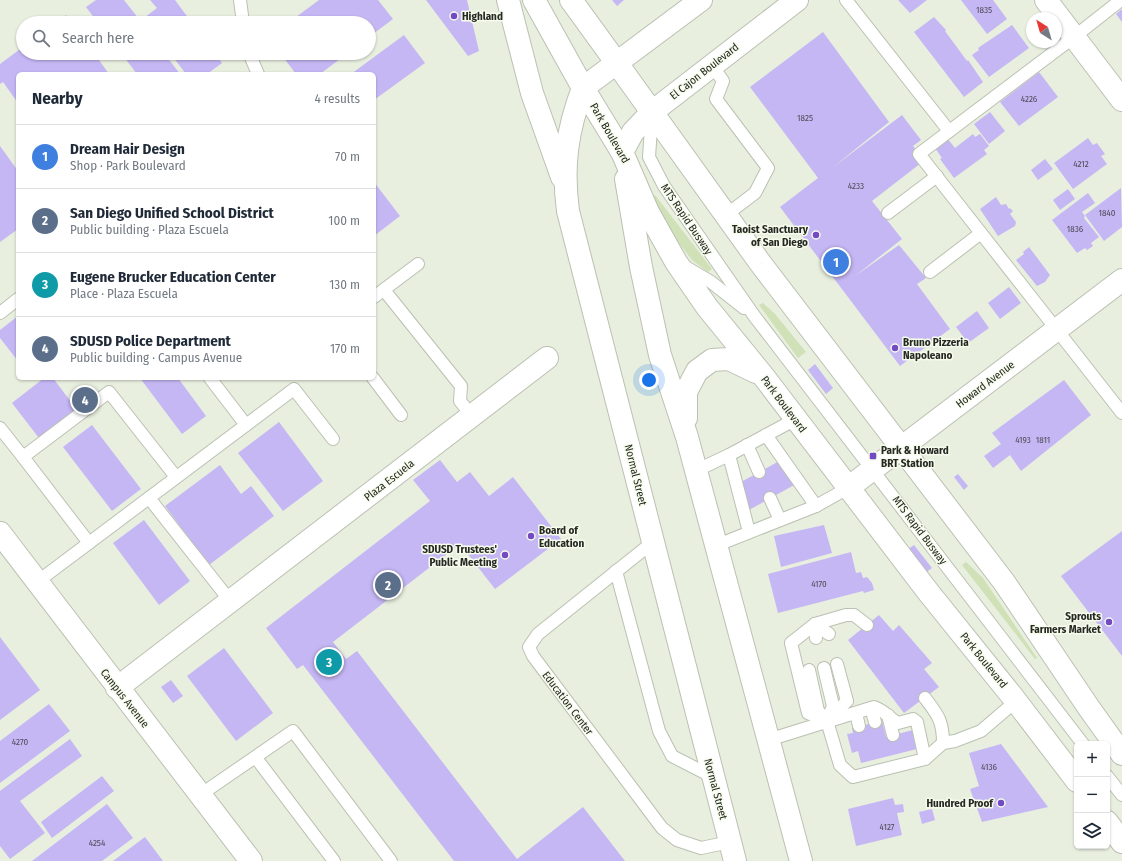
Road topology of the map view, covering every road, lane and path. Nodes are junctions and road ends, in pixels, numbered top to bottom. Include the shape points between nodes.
1 (240, 0) edge
2 (508, 0) edge
3 (534, 0) edge
4 (571, 0) edge
5 (701, 0) edge
6 (796, 0) edge
7 (846, 0) edge
8 (1046, 0) edge
9 (1121, 0) edge
10 (242, 16) edge
11 (1074, 37) junction
12 (252, 60) edge
13 (616, 62) junction
14 (711, 64) junction
15 (257, 72) edge
16 (583, 88) junction
17 (1122, 100) edge
18 (652, 112) junction
19 (949, 131) junction
20 (622, 152) junction
21 (937, 176) junction
22 (564, 183) junction
23 (888, 213) dead end
24 (726, 215) junction
25 (981, 233) junction
26 (676, 262) junction
27 (418, 264) dead end
28 (930, 272) dead end
29 (1122, 280) edge
30 (384, 290) junction
31 (376, 296) edge
32 (16, 301) edge
33 (0, 313) edge
34 (755, 317) junction
35 (1057, 329) junction
36 (547, 358) dead end
37 (764, 377) junction
38 (212, 380) edge
39 (375, 380) edge
40 (293, 383) edge
41 (1122, 413) edge
42 (401, 415) dead end
43 (472, 416) junction
44 (796, 419) junction
45 (246, 425) junction
46 (0, 428) edge
47 (766, 435) junction
48 (687, 437) junction
49 (333, 439) dead end
50 (747, 445) junction
51 (901, 447) junction
52 (729, 455) junction
53 (23, 457) junction
54 (873, 469) junction
55 (695, 471) junction
56 (758, 472) dead end
57 (176, 477) junction
58 (848, 488) junction
59 (149, 498) junction
60 (770, 498) dead end
61 (816, 506) junction
62 (780, 520) junction
63 (749, 532) junction
64 (0, 533) edge
65 (653, 542) junction
66 (89, 543) junction
67 (715, 546) junction
68 (616, 571) junction
69 (37, 582) junction
70 (231, 602) junction
71 (815, 624) junction
72 (867, 625) dead end
73 (829, 634) dead end
74 (816, 638) dead end
75 (802, 642) dead end
76 (837, 664) dead end
77 (824, 668) dead end
78 (809, 670) dead end
79 (117, 688) junction
80 (925, 698) dead end
81 (1016, 701) junction
82 (871, 708) junction
83 (856, 713) junction
84 (888, 713) junction
85 (827, 721) junction
86 (875, 722) dead end
87 (859, 726) dead end
88 (893, 735) dead end
89 (768, 740) junction
90 (1081, 741) edge
91 (943, 743) junction
92 (1122, 754) edge
93 (917, 757) junction
94 (256, 758) junction
95 (713, 777) junction
96 (1108, 777) edge
97 (1074, 778) edge
98 (200, 795) junction
99 (1122, 795) edge
100 (1110, 826) edge
101 (1122, 842) edge
102 (732, 852) edge
103 (251, 861) edge
104 (334, 861) edge
105 (391, 861) edge
106 (801, 861) edge

1 - 10 lane
2 - 22 main road via 532,93
3 - 16 main road, Park Boulevard
4 - 13 main road
5 - 13 main road
6 - 14 main road, El Cajon Boulevard
7 - 19 lane
8 - 11 main road
9 - 11 lane
11 - 17 main road
11 - 19 lane
12 - 15 lane
13 - 16 main road
13 - 18 main road
14 - 18 main road, El Cajon Boulevard
14 - 24 lane via 723,82 716,99 768,168 755,193
16 - 20 main road, Park Boulevard
16 - 22 main road, Normal Street via 568,135
18 - 20 main road, El Cajon Boulevard via 633,132
18 - 24 main road
18 - 34 lane, MTS Rapid Busway via 649,157 664,186
19 - 21 lane via 919,154
20 - 26 main road, Park Boulevard via 648,212
20 - 48 main road via 630,210 660,355
21 - 23 lane
21 - 25 lane
22 - 65 main road, Normal Street via 568,211
24 - 51 main road
25 - 28 lane
25 - 35 lane
26 - 34 lane, MTS Rapid Busway via 711,282
26 - 37 main road, Park Boulevard via 707,307
27 - 30 lane
29 - 35 main road, Howard Avenue
30 - 31 lane
30 - 43 lane via 461,386 460,401
32 - 33 lane
34 - 54 lane, MTS Rapid Busway
35 - 41 lane
35 - 51 main road, Howard Avenue
36 - 43 main road, Plaza Escuela
37 - 44 main road, Park Boulevard
37 - 48 main road via 730,359 712,360 697,371 686,392
38 - 45 lane
39 - 42 lane
40 - 45 lane
40 - 49 lane
43 - 70 main road, Plaza Escuela
44 - 47 lane
44 - 58 main road, Park Boulevard
45 - 57 lane
46 - 53 lane
47 - 50 lane
47 - 61 lane
48 - 55 main road
50 - 52 lane
50 - 56 lane
51 - 54 main road, Howard Avenue
51 - 92 main road via 1004,582
52 - 55 lane
52 - 63 lane
53 - 57 lane via 110,392
53 - 66 lane
54 - 58 main road, Howard Avenue
54 - 90 lane, MTS Rapid Busway
55 - 67 main road
57 - 59 lane
58 - 61 lane
58 - 81 main road, Park Boulevard
59 - 66 lane
59 - 70 lane
60 - 62 lane
61 - 62 lane
62 - 63 lane
63 - 67 lane
64 - 69 main road, Campus Avenue
65 - 68 lane, Education Center
65 - 95 main road, Normal Street
66 - 69 lane
67 - 89 main road
68 - 95 lane via 665,745 672,756
68 - 102 lane, Education Center via 538,634 529,648 662,828 677,840 701,848
69 - 79 main road, Campus Avenue
70 - 79 main road, Plaza Escuela
71 - 72 lane via 854,615
71 - 73 lane
71 - 74 lane
71 - 75 lane
71 - 85 lane via 791,643 808,713
76 - 85 lane via 847,701
77 - 85 lane via 833,706
78 - 85 lane via 818,711
79 - 98 main road, Campus Avenue
80 - 91 lane via 940,718
81 - 91 lane via 981,731
81 - 97 main road, Park Boulevard
82 - 83 lane
82 - 84 lane
82 - 86 lane
83 - 85 lane
83 - 87 lane
84 - 88 lane
84 - 93 lane via 892,720 906,727 913,719 917,722
85 - 89 lane
85 - 93 lane via 840,765 852,777 870,767
89 - 106 main road
91 - 93 lane
94 - 98 lane
94 - 104 lane
94 - 105 lane via 293,731
95 - 102 main road, Normal Street
96 - 99 lane
98 - 103 main road, Campus Avenue
100 - 101 main road

